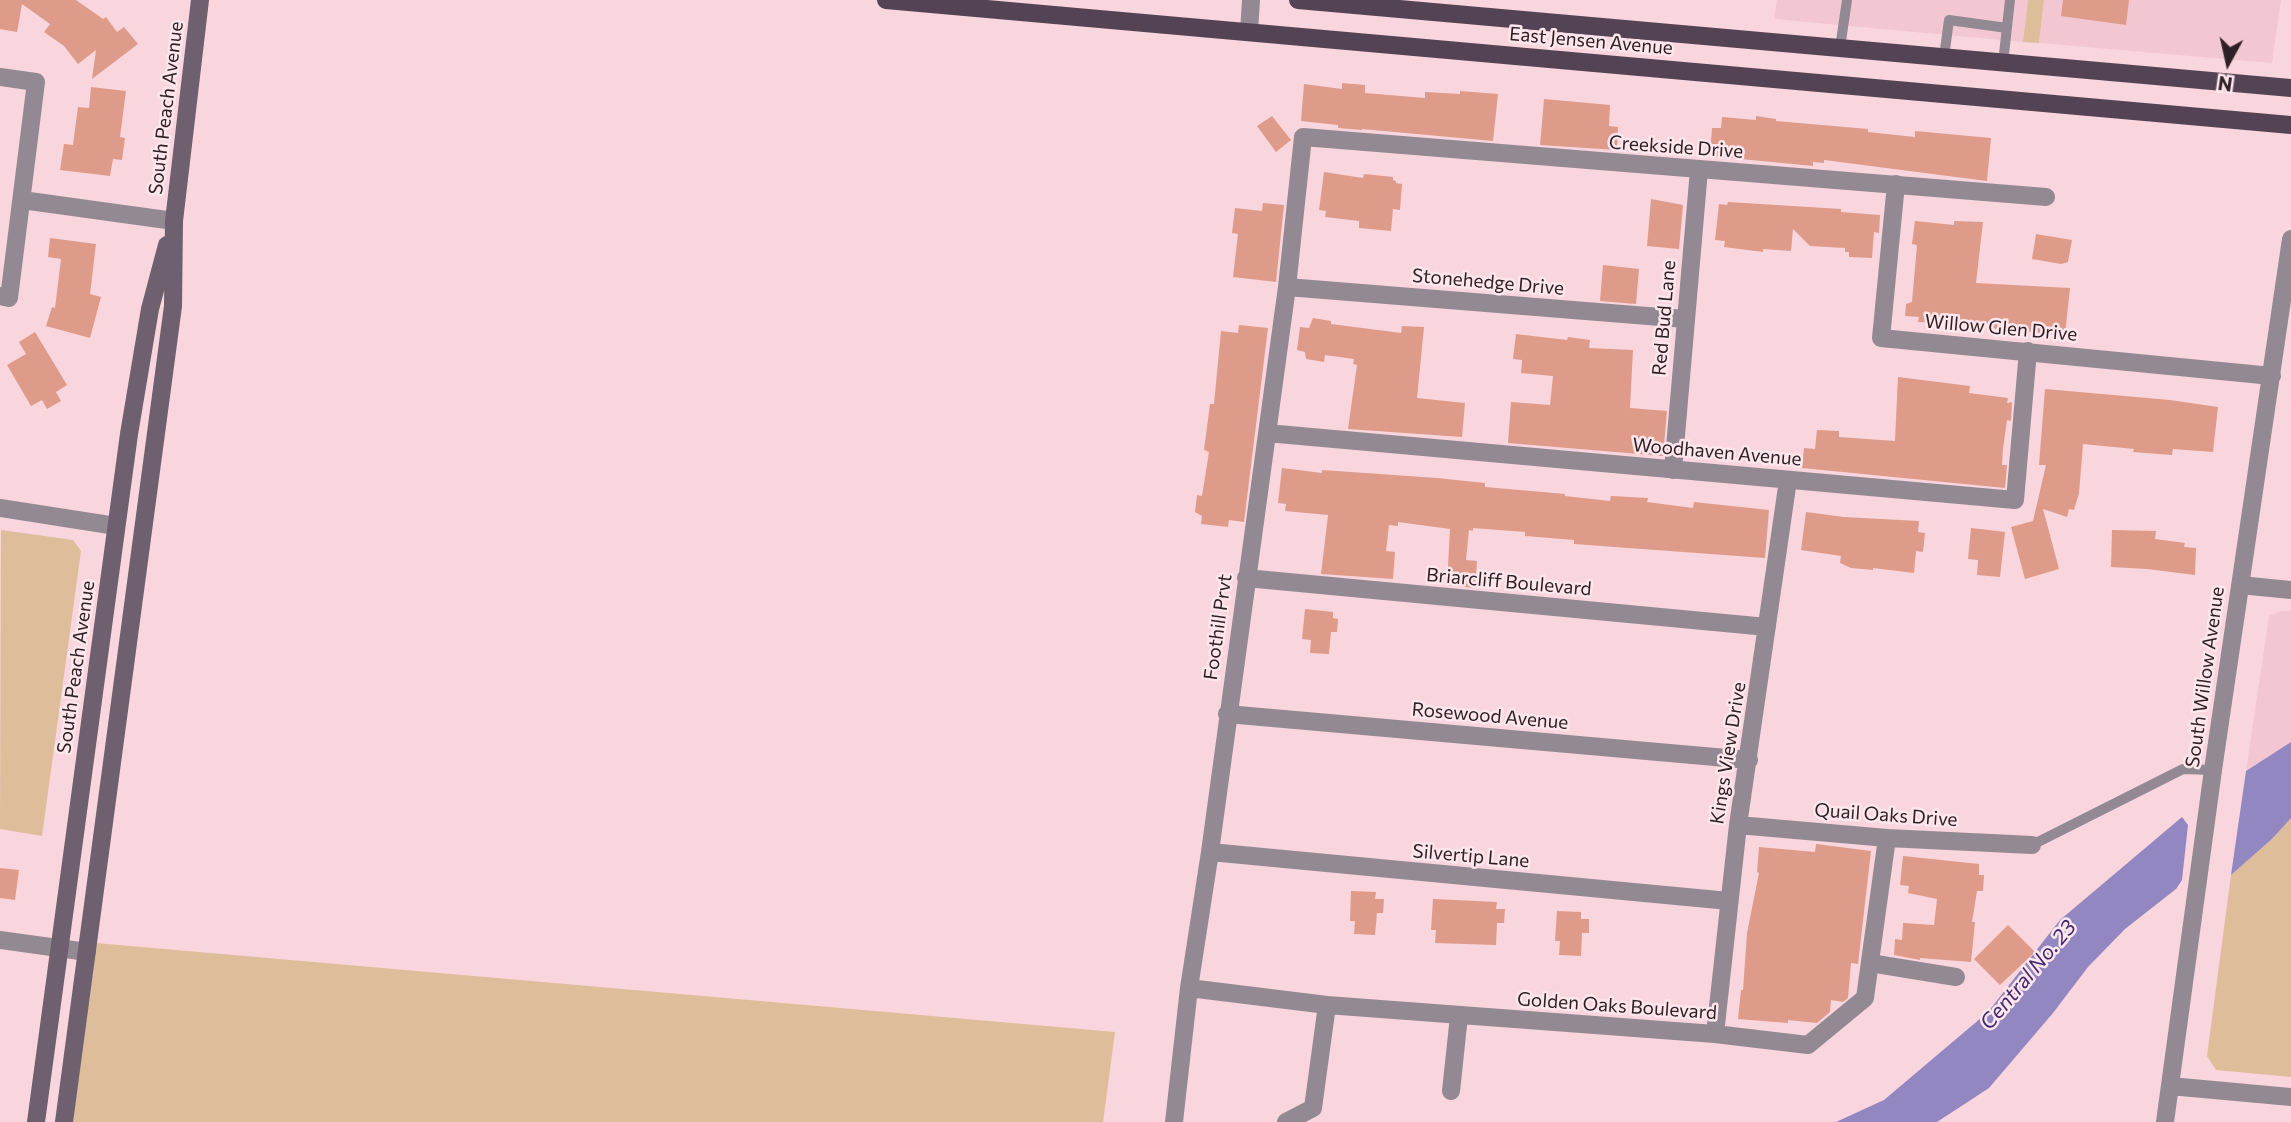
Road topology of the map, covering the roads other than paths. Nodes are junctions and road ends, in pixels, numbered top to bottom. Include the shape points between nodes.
1 (200, 0) edge
2 (886, 0) edge
3 (1251, 0) edge
4 (1298, 0) edge
5 (1847, 0) edge
6 (2010, 0) edge
7 (2007, 28) junction
8 (1250, 32) junction
9 (1840, 48) junction
10 (1944, 57) junction
11 (2003, 63) junction
12 (0, 77) edge
13 (2291, 88) edge
14 (2291, 125) edge
15 (1303, 137) joint
16 (1699, 170) junction
17 (1896, 184) junction
18 (2046, 197) dead end
19 (22, 200) junction
20 (174, 221) junction
21 (2291, 239) edge
22 (1287, 287) junction
23 (5, 297) edge
24 (1685, 318) junction
25 (2028, 351) junction
26 (2272, 376) junction
27 (1267, 433) junction
28 (1673, 470) junction
29 (1788, 480) junction
30 (0, 508) edge
31 (116, 526) junction
32 (1246, 578) junction
33 (2240, 585) junction
34 (2291, 590) edge
35 (1768, 627) junction
36 (1227, 714) junction
37 (1749, 760) junction
38 (2213, 770) junction
39 (1738, 825) junction
40 (1887, 838) junction
41 (2032, 845) joint
42 (1210, 852) junction
43 (1729, 901) junction
44 (0, 940) edge
45 (60, 948) junction
46 (86, 952) junction
47 (1870, 963) junction
48 (1956, 977) dead end
49 (1189, 988) junction
50 (1327, 1005) junction
51 (1459, 1016) junction
52 (1715, 1034) junction
53 (2170, 1086) junction
54 (1451, 1091) dead end
55 (2291, 1097) edge
56 (36, 1122) edge
57 (64, 1122) edge
58 (1174, 1122) edge
59 (1286, 1122) edge
60 (2165, 1122) edge

1 - 20 street, South Peach Avenue
2 - 8 main road, East Jensen Avenue
3 - 8 street
4 - 9 main road, East Jensen Avenue
5 - 9 lane
6 - 7 lane
7 - 10 lane via 1949,20
7 - 11 lane
8 - 14 main road, East Jensen Avenue
9 - 10 main road, East Jensen Avenue
10 - 11 main road, East Jensen Avenue
11 - 13 main road, East Jensen Avenue
12 - 19 street via 36,82
15 - 16 street, Creekside Drive
15 - 22 street, Foothill Prvt
16 - 17 street, Creekside Drive
16 - 24 street, Red Bud Lane
17 - 18 street, Creekside Drive
17 - 25 street, Willow Glen Drive via 1881,338
19 - 20 street
19 - 23 street
20 - 31 street, South Peach Avenue via 150,309
20 - 46 street, South Peach Avenue via 173,306
21 - 26 street, South Willow Avenue
22 - 24 street, Stonehedge Drive
22 - 27 street, Foothill Prvt
24 - 28 street, Red Bud Lane
25 - 26 street, Willow Glen Drive
25 - 29 street, Woodhaven Avenue via 2015,500
26 - 33 street, South Willow Avenue
27 - 28 street, Woodhaven Avenue
27 - 32 street, Foothill Prvt
28 - 29 street, Woodhaven Avenue
29 - 35 street, Kings View Drive
30 - 31 street
31 - 45 street, South Peach Avenue
32 - 35 street, Briarcliff Boulevard
32 - 36 street, Foothill Prvt
33 - 34 street
33 - 38 street, South Willow Avenue
35 - 37 street, Kings View Drive
36 - 37 street, Rosewood Avenue
36 - 42 street, Foothill Prvt
37 - 39 street, Kings View Drive
38 - 41 lane via 2183,769
38 - 53 street, South Willow Avenue
39 - 40 street, Quail Oaks Drive
39 - 43 street, Kings View Drive
40 - 41 street, Quail Oaks Drive
40 - 47 street, Golden Oaks Boulevard
42 - 43 street, Silvertip Lane
42 - 49 street, Foothill Prvt
43 - 52 street, Kings View Drive
44 - 45 street
45 - 46 street
45 - 56 street, South Peach Avenue
46 - 57 street, South Peach Avenue
47 - 48 street
47 - 52 street, Golden Oaks Boulevard via 1865,998 1808,1045
49 - 50 street, Golden Oaks Boulevard
49 - 58 street, Foothill Prvt
50 - 51 street, Golden Oaks Boulevard
50 - 59 street via 1313,1108
51 - 52 street, Golden Oaks Boulevard
51 - 54 street
53 - 55 street
53 - 60 street, South Willow Avenue

